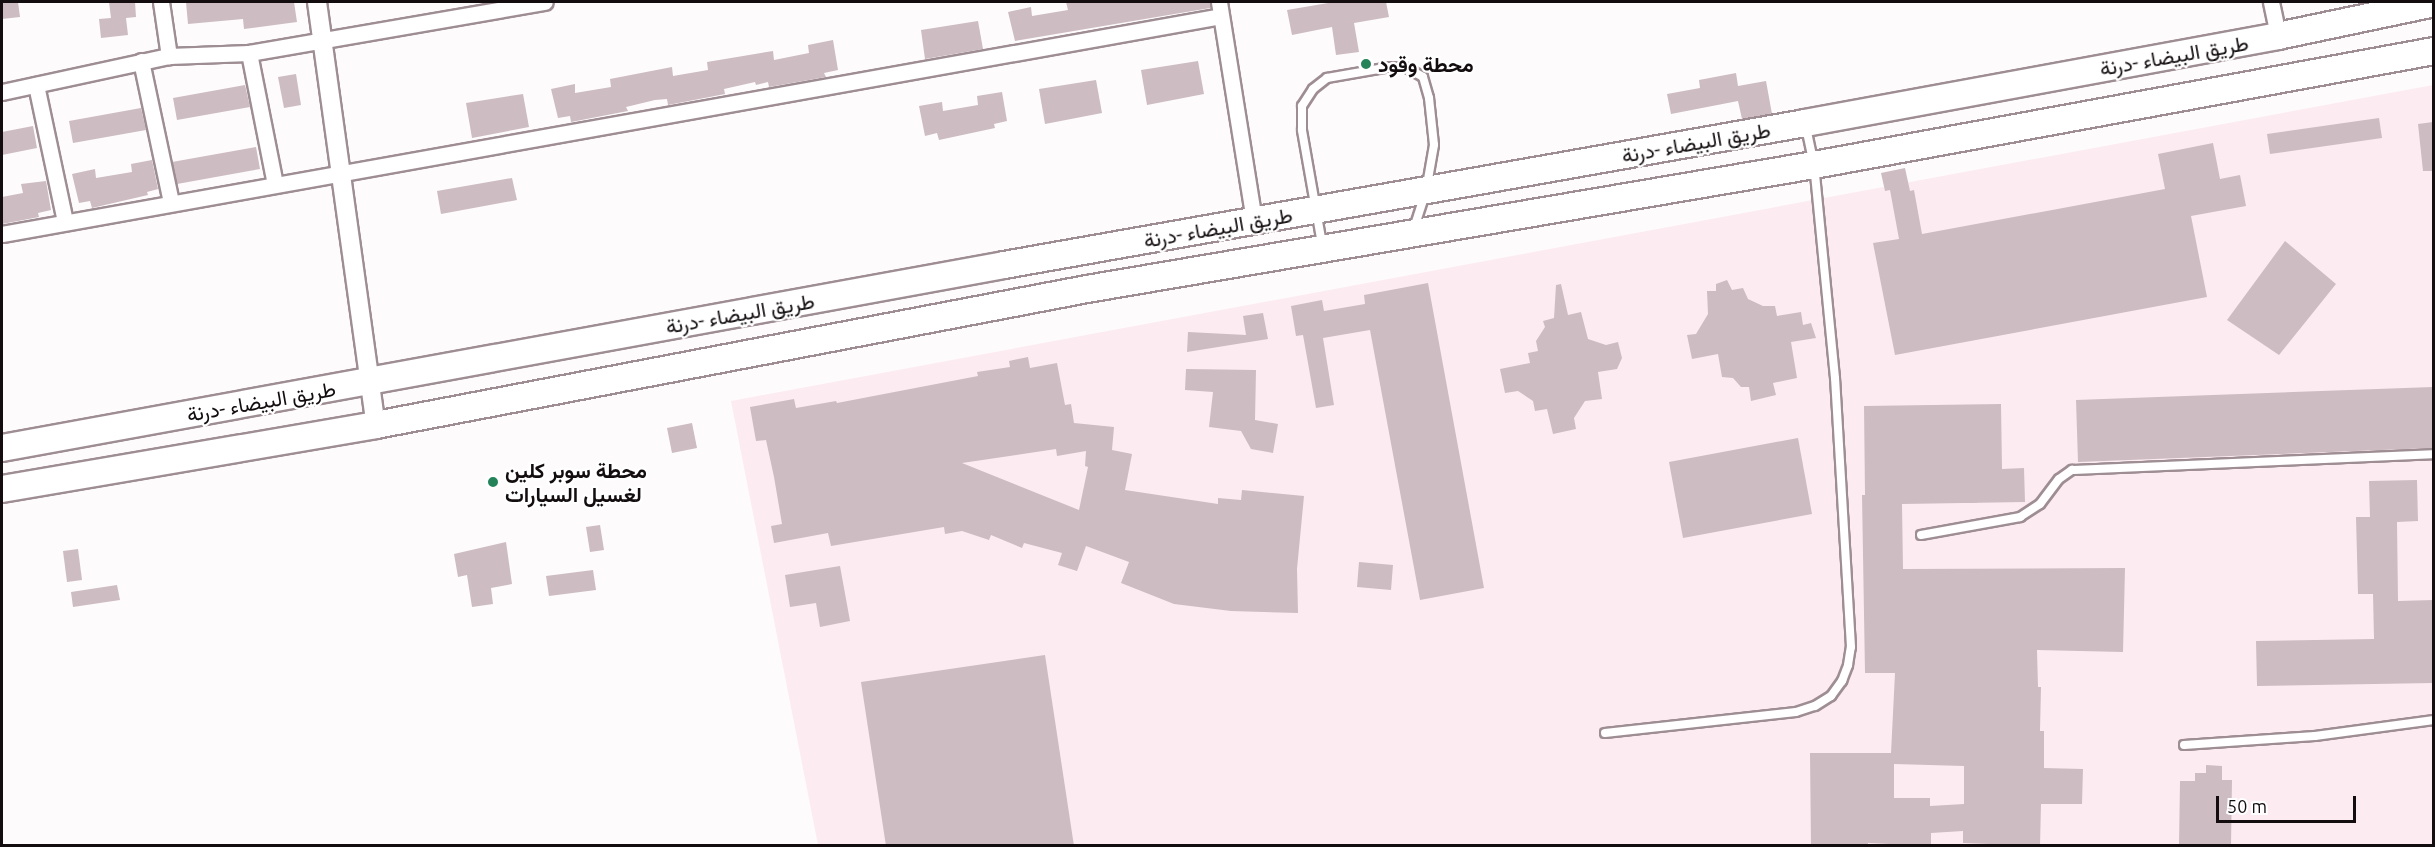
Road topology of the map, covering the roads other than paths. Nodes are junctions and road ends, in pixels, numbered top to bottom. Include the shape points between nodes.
1 (161, 2) edge
2 (317, 2) edge
3 (545, 2) edge
4 (2271, 2) edge
5 (2433, 3) edge
6 (1220, 9) edge
7 (2278, 36) junction
8 (323, 41) junction
9 (2433, 51) edge
10 (249, 53) junction
11 (170, 56) junction
12 (141, 62) junction
13 (36, 85) junction
14 (2, 92) edge
15 (1805, 123) junction
16 (1814, 165) junction
17 (342, 174) junction
18 (275, 184) junction
19 (1425, 191) junction
20 (171, 202) junction
21 (1315, 210) junction
22 (1254, 221) junction
23 (65, 222) junction
24 (1413, 232) junction
25 (2, 234) edge
26 (1323, 248) junction
27 (371, 381) junction
28 (376, 425) junction
29 (2, 448) edge
30 (2433, 454) edge
31 (2, 489) edge
32 (1921, 535) dead end
33 (2433, 720) edge
34 (1605, 733) dead end
35 (2184, 745) dead end

1 - 11 street
2 - 8 street
3 - 8 street
4 - 7 street
5 - 7 highway, طريق البيضاء -درنة
6 - 17 street
6 - 22 street
7 - 15 highway, طريق البيضاء -درنة
8 - 10 street
8 - 17 street
9 - 16 highway, طريق البيضاء -درنة
10 - 11 street
10 - 18 street
11 - 12 street
12 - 13 street
12 - 20 street
13 - 14 street
13 - 23 street
15 - 16 lane
15 - 19 highway, طريق البيضاء -درنة
16 - 24 highway, طريق البيضاء -درنة
16 - 34 lane via 1839,429 1851,647 1848,665 1831,696 1796,712
17 - 18 street
17 - 27 street
18 - 20 street
19 - 21 highway, طريق البيضاء -درنة
19 - 21 lane via 1434,145 1423,77 1407,68 1390,67 1326,78 1302,106
19 - 24 lane
20 - 23 street
21 - 22 highway, طريق البيضاء -درنة
21 - 26 lane
22 - 27 highway, طريق البيضاء -درنة
23 - 25 street
24 - 26 highway, طريق البيضاء -درنة
26 - 28 highway, طريق البيضاء -درنة via 1087,289
27 - 28 street
27 - 29 highway, طريق البيضاء -درنة
28 - 31 highway, طريق البيضاء -درنة
30 - 32 lane via 2072,470 2059,479 2040,504 2020,517
33 - 35 lane via 2315,736

